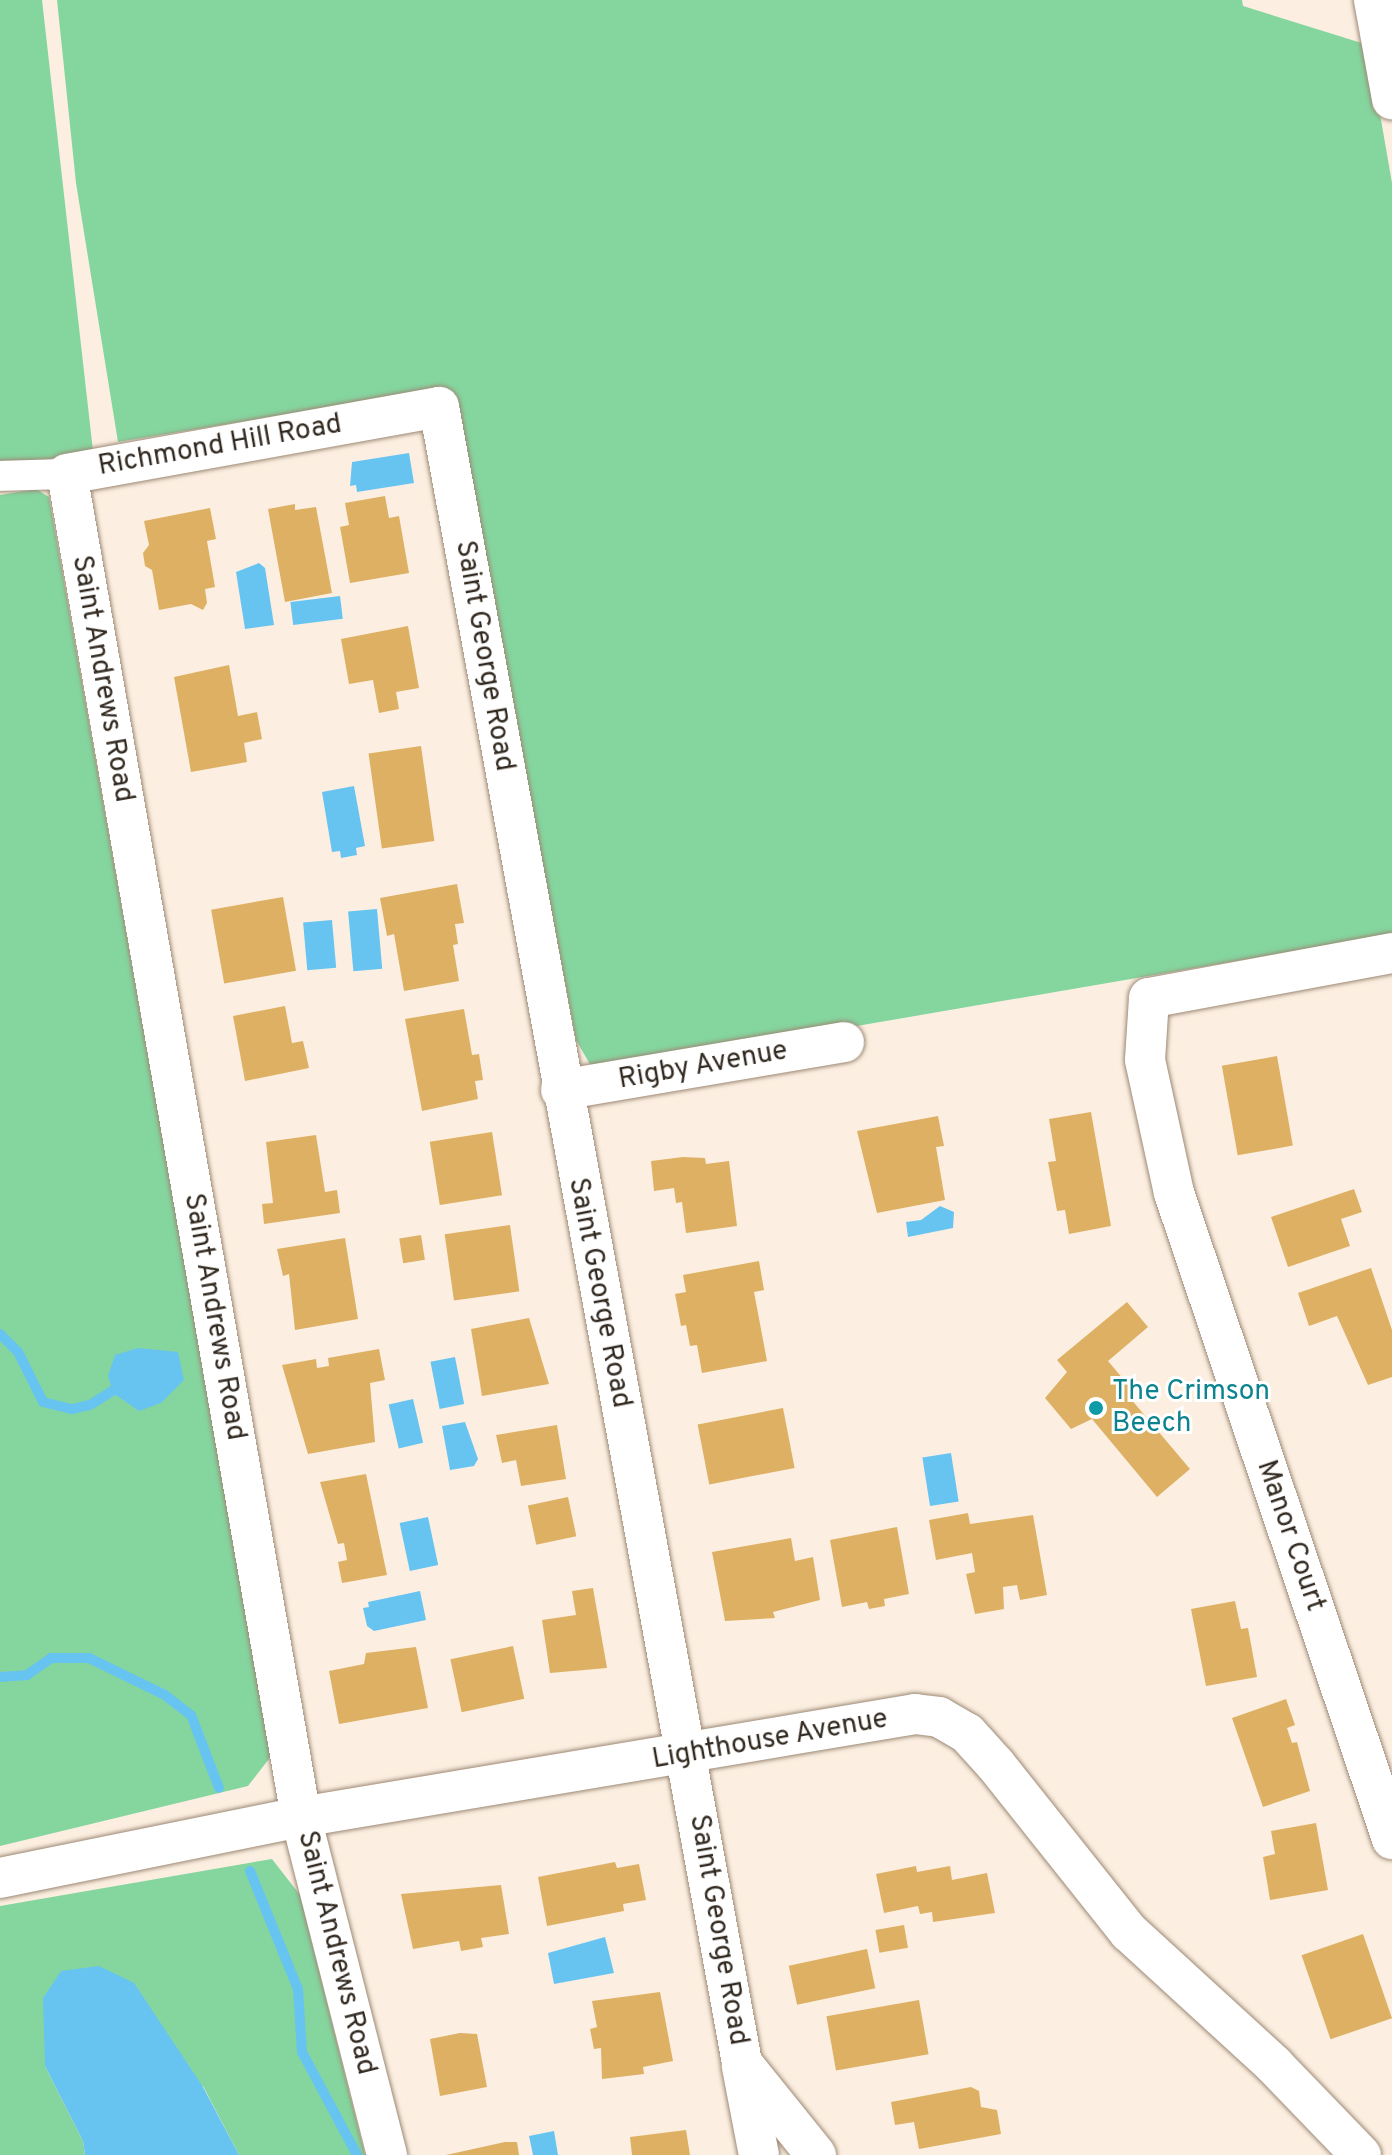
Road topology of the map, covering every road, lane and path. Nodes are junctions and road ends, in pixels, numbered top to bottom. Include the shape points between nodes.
1 (1374, 0) edge
2 (1392, 99) edge
3 (439, 407) joint
4 (67, 474) junction
5 (0, 476) edge
6 (1392, 953) edge
7 (844, 1042) dead end
8 (561, 1090) junction
9 (685, 1755) junction
10 (301, 1817) junction
11 (1392, 1839) edge
12 (0, 1878) edge
13 (742, 2063) junction
14 (387, 2155) edge
15 (759, 2155) edge
16 (816, 2155) edge
17 (1361, 2155) edge

1 - 2 street
3 - 4 street, Richmond Hill Road
3 - 8 street, Saint George Road
4 - 5 street, Richmond Hill Road
4 - 10 street, Saint Andrews Road
6 - 11 street, Manor Court via 1149,998 1145,1060 1166,1164
7 - 8 street, Rigby Avenue
8 - 9 street, Saint George Road
9 - 10 street, Lighthouse Avenue
9 - 13 street, Saint George Road
9 - 17 street, Lighthouse Avenue via 915,1714 939,1717 967,1733 1129,1932 1274,2065
10 - 12 street, Lighthouse Avenue
10 - 14 street, Saint Andrews Road
13 - 15 street
13 - 16 street, Saint George Road

